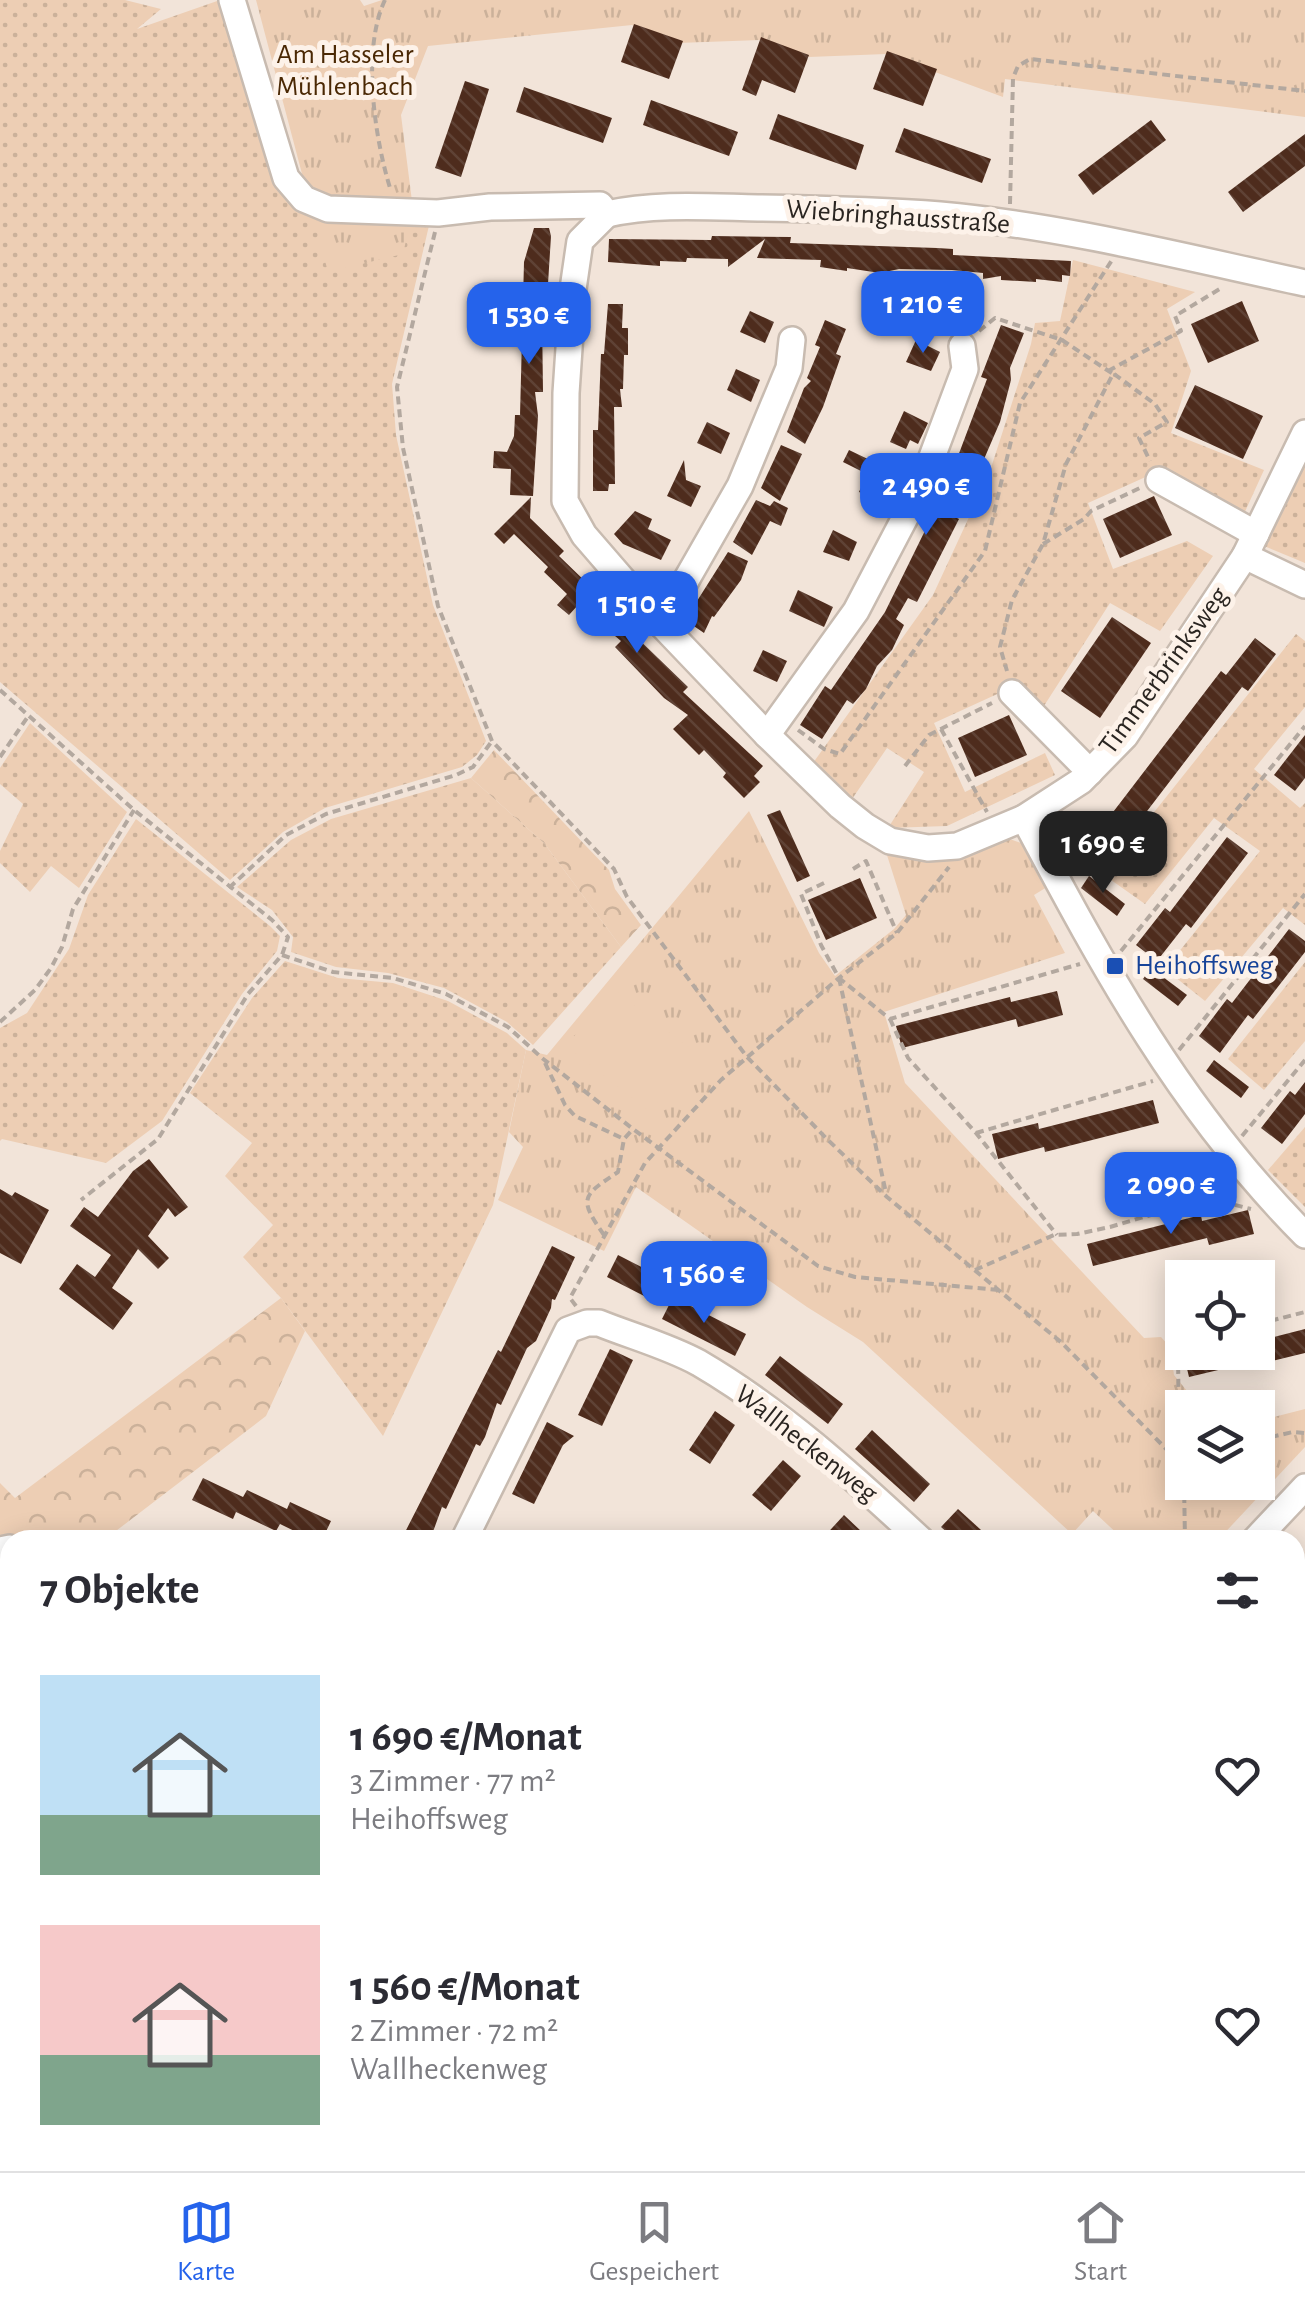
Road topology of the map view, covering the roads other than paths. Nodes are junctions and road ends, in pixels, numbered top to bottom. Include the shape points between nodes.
1 (232, 0) edge
2 (607, 214) junction
3 (1305, 284) edge
4 (792, 340) dead end
5 (962, 346) road end
6 (1305, 433) edge
7 (1159, 480) road end
8 (1251, 545) junction
9 (1305, 585) edge
10 (660, 624) junction
11 (1012, 693) road end
12 (773, 726) junction
13 (1090, 772) junction
14 (1024, 818) junction
15 (1305, 1236) edge
16 (1305, 1486) edge
17 (469, 1530) edge
18 (910, 1530) edge
19 (1264, 1530) edge

1 - 2 street, Wiebringhausstraße via 286,178 304,199 328,209 438,213 600,206
2 - 3 street, Wiebringhausstraße via 632,208 819,208 940,215 1122,243
2 - 10 street, Timmerbrinksweg via 580,241 566,394 565,501 584,535
4 - 10 street via 789,368 740,486
5 - 12 street via 965,370 920,489 856,611
6 - 8 street, Timmerbrinksweg
7 - 8 street
8 - 9 street
8 - 13 street, Timmerbrinksweg via 1124,736
10 - 12 street, Timmerbrinksweg
11 - 13 street
12 - 14 street, Timmerbrinksweg via 840,806 890,841 956,846
13 - 14 street, Timmerbrinksweg
14 - 15 street via 1102,964 1169,1070 1269,1201
16 - 19 street
17 - 18 street, Wallheckenweg via 568,1330 587,1323 695,1361 770,1409

